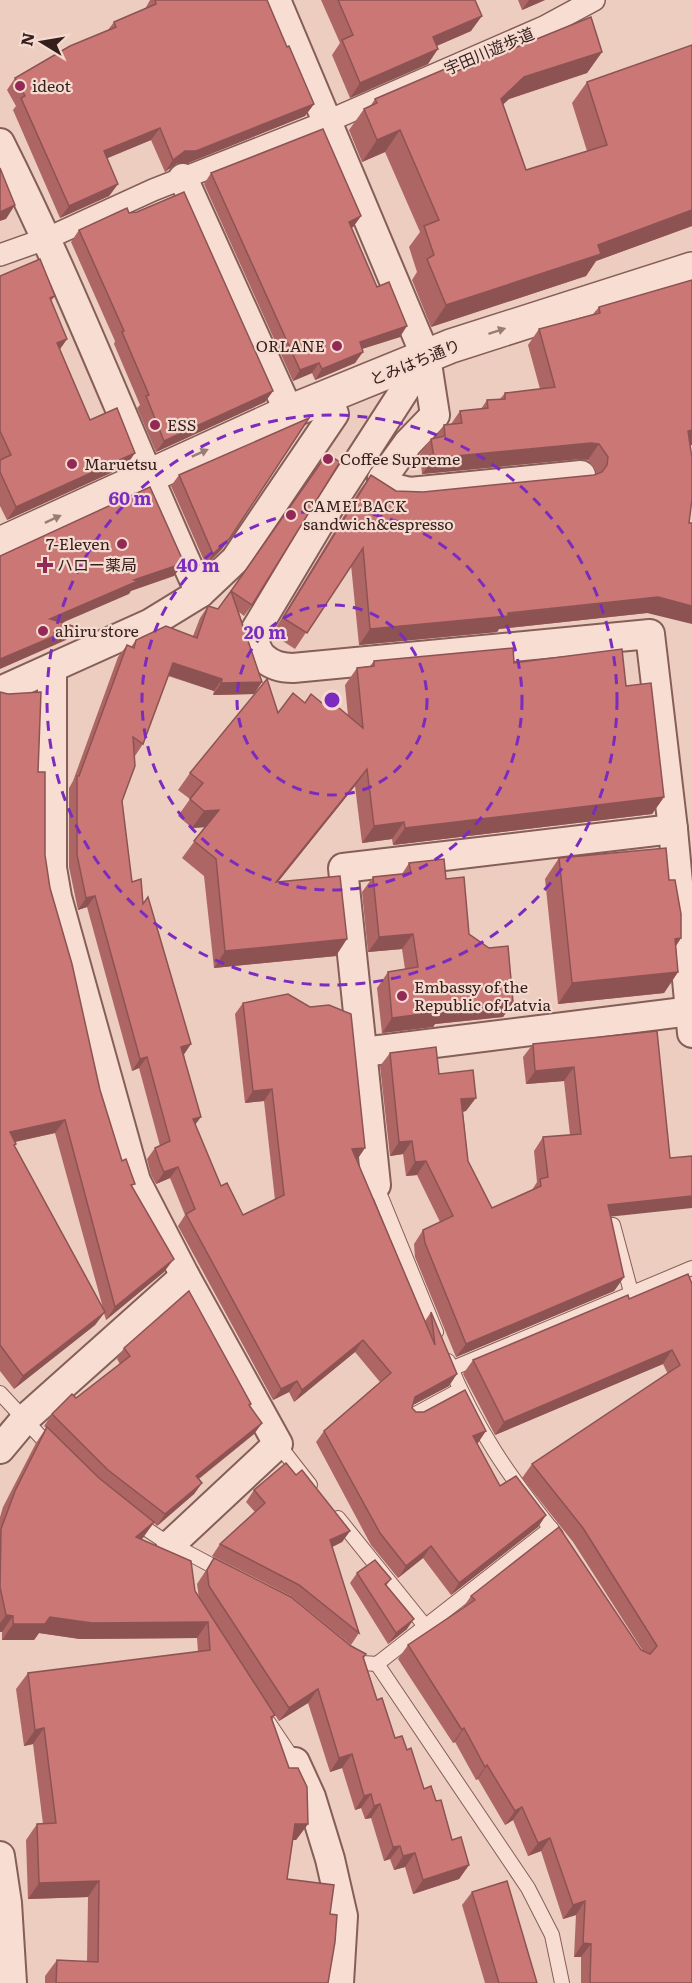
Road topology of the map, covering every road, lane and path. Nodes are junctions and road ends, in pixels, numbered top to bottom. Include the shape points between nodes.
1 (276, 0) edge
2 (594, 0) edge
3 (327, 122) junction
4 (0, 143) edge
5 (183, 178) junction
6 (48, 238) junction
7 (0, 255) edge
8 (692, 269) edge
9 (426, 357) junction
10 (328, 398) junction
11 (289, 412) junction
12 (581, 475) edge
13 (147, 476) junction
14 (0, 544) edge
15 (201, 593) junction
16 (52, 668) junction
17 (0, 691) edge
18 (673, 829) junction
19 (691, 1019) edge
20 (363, 1052) junction
21 (376, 1185) joint
22 (613, 1225) edge
23 (692, 1268) edge
24 (185, 1276) junction
25 (631, 1292) junction
26 (451, 1369) junction
27 (460, 1390) junction
28 (0, 1393) edge
29 (412, 1416) edge
30 (26, 1418) junction
31 (278, 1444) junction
32 (0, 1449) edge
33 (63, 1459) edge
34 (317, 1493) edge
35 (332, 1511) edge
36 (124, 1514) edge
37 (551, 1528) junction
38 (566, 1547) edge
39 (183, 1554) junction
40 (236, 1578) edge
41 (425, 1626) junction
42 (335, 1643) edge
43 (377, 1664) junction
44 (257, 1706) edge
45 (295, 1762) joint
46 (0, 1856) edge
47 (12, 1983) edge
48 (339, 1983) edge
49 (562, 1983) edge

1 - 3 street
2 - 3 street, 宇田川遊歩道 via 544,27
3 - 5 street, 宇田川遊歩道
3 - 9 street
4 - 6 street
5 - 6 street, 宇田川遊歩道
5 - 11 street
6 - 7 street, 宇田川遊歩道
6 - 13 street
9 -> 8 street, とみはち通り via 639,283
9 - 10 street, とみはち通り
9 - 12 street via 435,414 382,479 390,487 410,492
9 - 18 street via 256,630 256,647 277,668 293,668 650,634
10 - 11 street, とみはち通り
10 - 15 street via 334,414 236,560
13 -> 11 street, とみはち通り
14 -> 13 street, とみはち通り
13 - 15 street
15 - 16 street via 151,623
16 - 17 street
16 - 24 street via 50,841 57,897 136,1181
18 - 19 street
18 - 20 street via 343,868
19 - 20 street
20 - 21 street
21 - 26 lane
22 - 25 lane
23 - 25 lane
24 - 30 street
24 - 31 street
25 - 26 lane
26 - 27 lane
27 - 29 lane
27 - 37 lane via 508,1474
28 - 30 lane
30 - 32 street
30 - 33 lane
31 - 34 lane
31 - 39 street
35 - 41 lane
36 - 39 lane
37 - 38 lane
37 - 41 lane
39 - 40 lane
41 - 43 lane
42 - 43 lane via 363,1663
43 - 49 lane via 528,1888 552,1935
44 - 45 lane
45 - 48 street via 327,1849 343,1916
46 - 47 street

